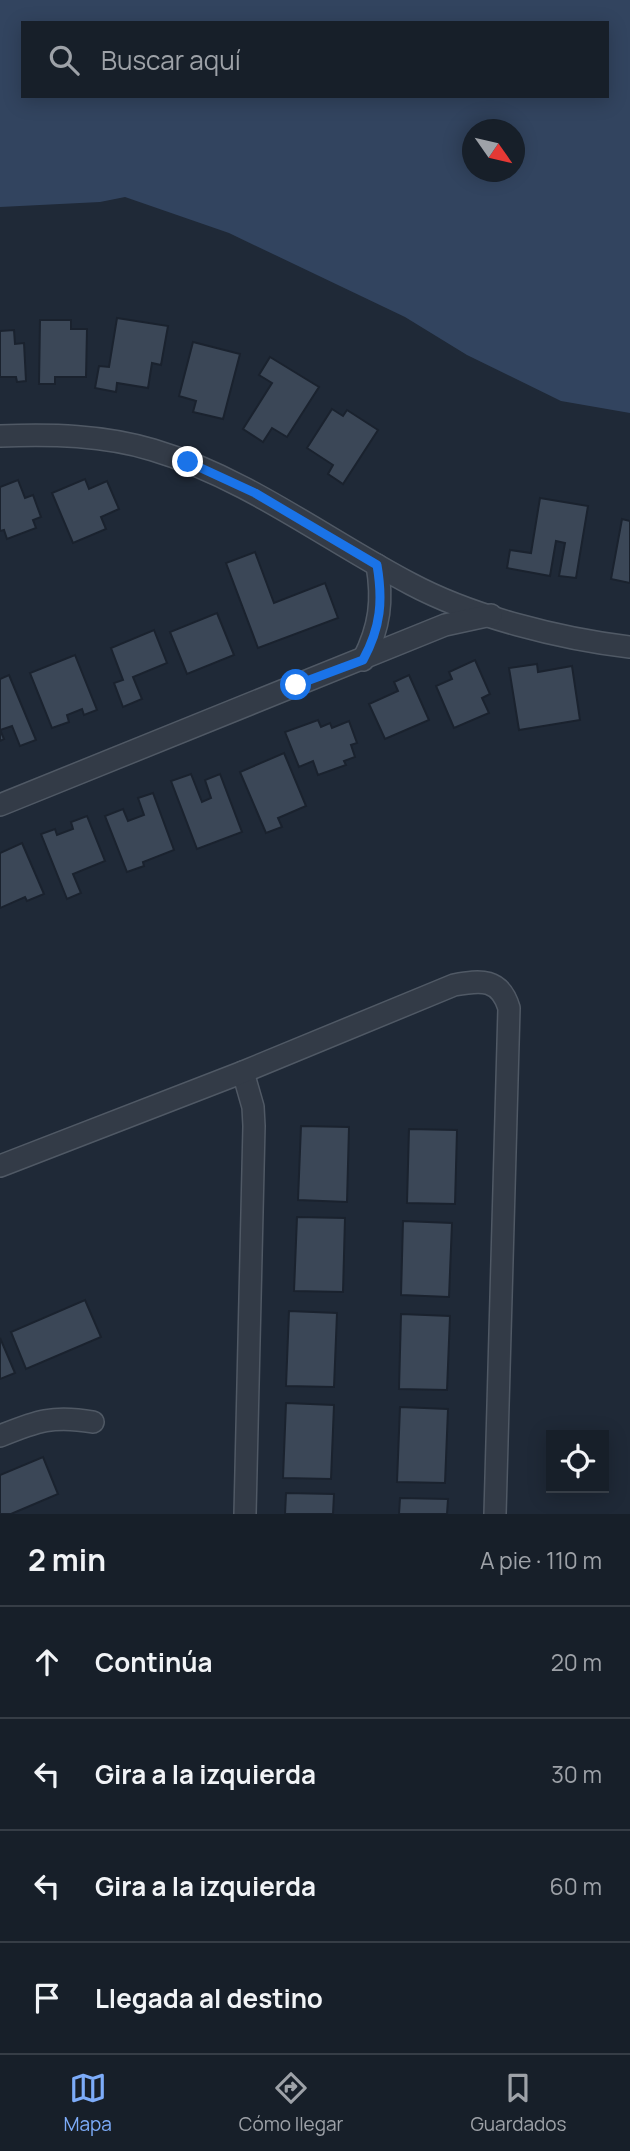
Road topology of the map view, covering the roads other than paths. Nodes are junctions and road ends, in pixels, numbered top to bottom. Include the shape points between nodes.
1 (0, 436) edge
2 (377, 565) junction
3 (491, 615) junction
4 (630, 647) edge
5 (363, 660) junction
6 (0, 805) edge
7 (243, 1072) junction
8 (0, 1166) edge
9 (93, 1422) dead end
10 (0, 1436) edge
11 (245, 1514) edge
12 (495, 1514) edge

1 - 2 street via 85,437 163,454 217,473
2 - 3 street via 414,586
2 - 5 street via 380,617
3 - 4 street
3 - 5 street via 445,625
5 - 6 street
7 - 8 street
7 - 11 street via 254,1126
7 - 12 street via 454,985 486,982 505,994 509,1008
9 - 10 street via 44,1418

